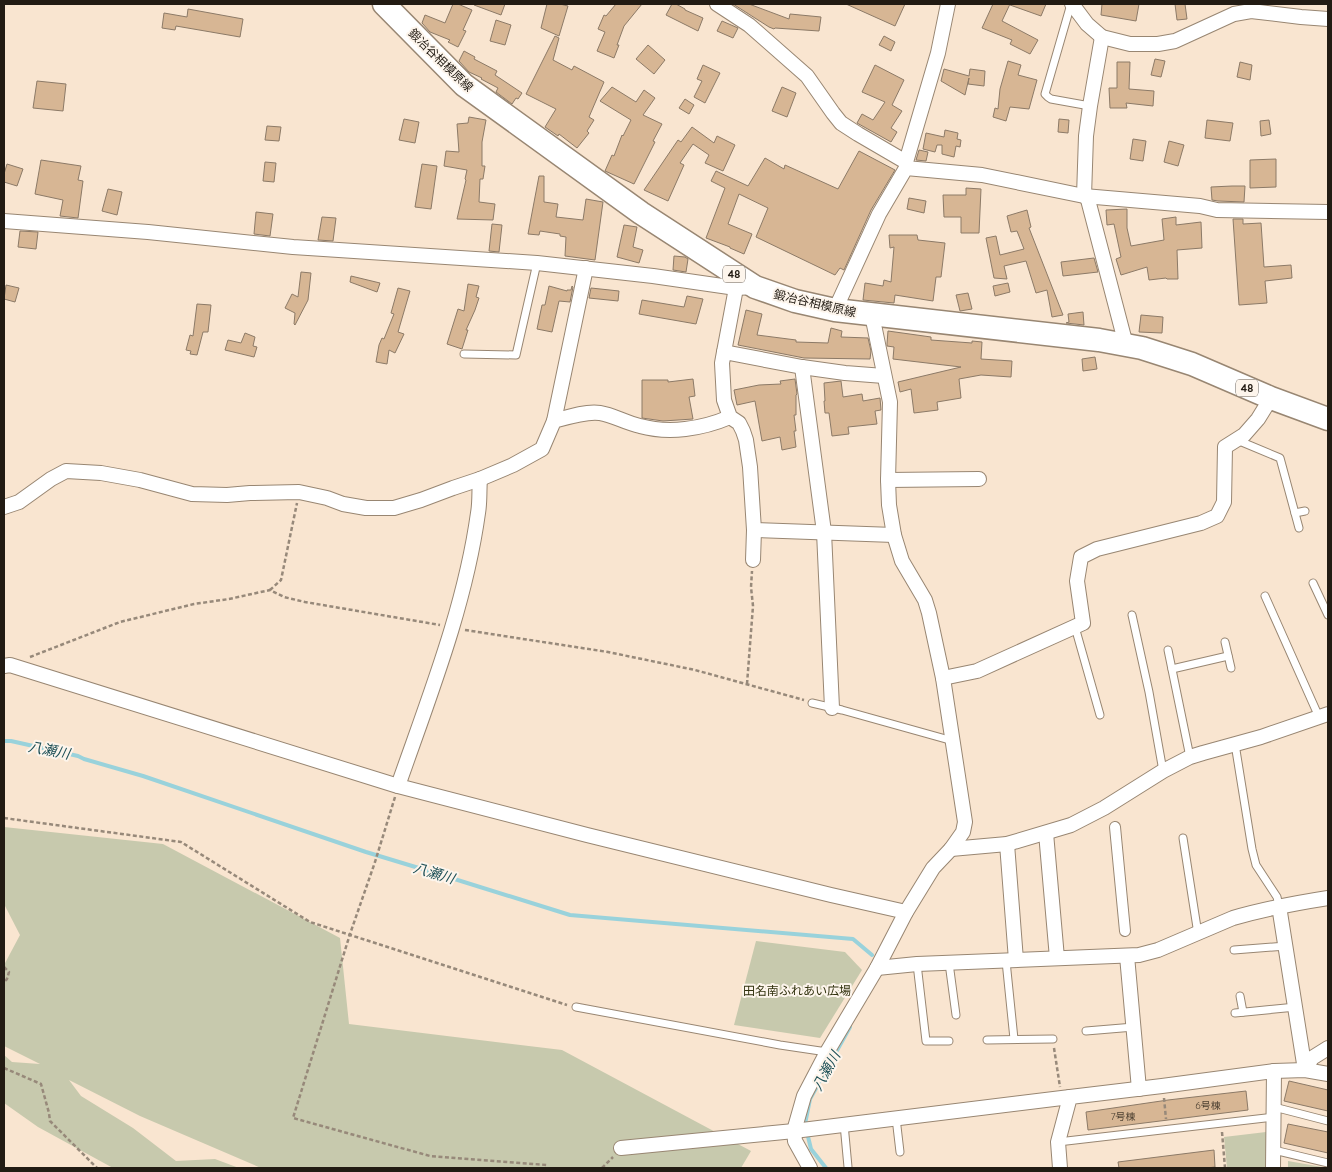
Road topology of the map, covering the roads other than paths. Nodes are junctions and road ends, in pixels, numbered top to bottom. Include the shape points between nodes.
1 (384, 4) edge
2 (718, 4) edge
3 (948, 4) edge
4 (1071, 4) edge
5 (1328, 19) edge
6 (1102, 37) junction
7 (1090, 106) junction
8 (906, 165) junction
9 (1085, 196) junction
10 (1328, 212) edge
11 (4, 221) edge
12 (536, 263) junction
13 (586, 268) junction
14 (745, 288) junction
15 (834, 310) junction
16 (872, 315) junction
17 (1126, 345) junction
18 (724, 352) junction
19 (464, 354) dead end
20 (802, 367) junction
21 (884, 376) junction
22 (1271, 398) junction
23 (730, 417) junction
24 (1328, 419) edge
25 (554, 421) junction
26 (1237, 440) junction
27 (480, 479) junction
28 (979, 479) dead end
29 (888, 480) junction
30 (4, 507) edge
31 (1306, 511) dead end
32 (1295, 514) junction
33 (1300, 528) dead end
34 (754, 530) junction
35 (824, 532) junction
36 (894, 534) junction
37 (753, 560) road end
38 (1313, 583) dead end
39 (1265, 596) dead end
40 (1328, 615) edge
41 (1132, 616) dead end
42 (1075, 627) junction
43 (1225, 642) dead end
44 (1168, 650) dead end
45 (1228, 656) junction
46 (7, 665) edge
47 (1231, 668) dead end
48 (1172, 669) junction
49 (943, 678) junction
50 (812, 703) road end
51 (832, 708) junction
52 (1100, 715) dead end
53 (1324, 715) edge
54 (953, 741) junction
55 (1235, 744) junction
56 (1190, 757) junction
57 (1163, 771) junction
58 (398, 786) junction
59 (1114, 827) dead end
60 (1046, 833) junction
61 (1183, 838) dead end
62 (1006, 844) junction
63 (951, 849) junction
64 (1328, 898) edge
65 (1279, 906) junction
66 (906, 912) junction
67 (1125, 931) dead end
68 (1198, 934) junction
69 (1286, 946) junction
70 (1234, 950) dead end
71 (1127, 956) junction
72 (1056, 958) junction
73 (1011, 960) junction
74 (949, 963) junction
75 (917, 964) junction
76 (876, 968) junction
77 (1240, 996) dead end
78 (576, 1007) road end
79 (1296, 1007) junction
80 (1235, 1012) dead end
81 (1244, 1012) junction
82 (956, 1014) dead end
83 (1134, 1027) junction
84 (1086, 1031) dead end
85 (1014, 1039) junction
86 (1053, 1039) road end
87 (987, 1040) dead end
88 (948, 1041) dead end
89 (1328, 1048) edge
90 (827, 1052) junction
91 (1305, 1070) junction
92 (1274, 1071) junction
93 (1328, 1074) edge
94 (1139, 1088) junction
95 (1066, 1097) junction
96 (1274, 1112) junction
97 (896, 1118) junction
98 (1328, 1120) edge
99 (844, 1124) junction
100 (796, 1130) junction
101 (1058, 1142) junction
102 (621, 1148) dead end
103 (1274, 1150) junction
104 (900, 1152) dead end
105 (1328, 1163) edge
106 (848, 1167) dead end
107 (810, 1168) edge
108 (1060, 1168) edge
109 (1274, 1168) edge

1 - 14 main road, 鍛冶谷相模原線 / 48 via 464,85
2 - 8 street via 749,25 807,76 841,123
3 - 8 street via 938,53
4 - 6 street
4 - 7 lane via 1046,94 1051,99
5 - 6 street via 1251,11 1234,14 1175,41 1158,44 1130,44
6 - 7 street
7 - 9 street
8 - 9 street via 982,175
8 - 15 street
9 - 10 street via 1217,210
9 - 17 street
11 - 12 street via 293,247
12 - 13 street
12 - 19 lane via 516,355
13 - 14 street
13 - 25 street
14 - 15 main road, 鍛冶谷相模原線 / 48
14 - 18 street
15 - 16 main road, 鍛冶谷相模原線 / 48
16 - 17 main road, 鍛冶谷相模原線 / 48
16 - 21 street
17 - 22 main road, 鍛冶谷相模原線 / 48 via 1192,364
18 - 20 street
18 - 23 street via 724,400
20 - 21 street
20 - 35 street
21 - 29 street via 890,402
22 - 24 main road, 鍛冶谷相模原線 / 48
22 - 26 street via 1258,420
23 - 25 street via 680,430 641,427 600,413
23 - 34 street via 739,423 746,440
25 - 27 street via 542,448
26 - 32 lane via 1280,458
26 - 42 street via 1225,447 1224,502 1217,516 1201,523 1097,549 1081,557 1077,581 1084,623
27 - 30 street via 394,508 366,508 300,492 192,494 140,480 66,471 19,502
27 - 58 street via 470,559 452,627
28 - 29 street
29 - 36 street
31 - 32 lane
32 - 33 lane
34 - 35 street
34 - 37 street
35 - 36 street
35 - 51 street
36 - 49 street via 906,570 925,600
38 - 40 lane
39 - 53 lane
41 - 57 lane
42 - 49 street via 977,671
42 - 52 lane
43 - 45 lane
44 - 48 lane
45 - 47 lane
45 - 48 lane
46 - 58 street
48 - 56 lane
49 - 54 street
50 - 51 lane
51 - 54 lane
53 - 55 street
54 - 63 street via 965,822 963,832
55 - 56 street
55 - 65 lane via 1256,865 1272,887
56 - 57 street
57 - 60 street via 1104,808 1071,825
58 - 66 street
59 - 67 street
60 - 62 street
60 - 72 street
61 - 68 lane
62 - 63 street
62 - 73 street
63 - 66 street via 934,868
64 - 65 street
65 - 68 street via 1233,918
65 - 69 street
66 - 76 street
68 - 71 street via 1158,950
69 - 70 lane
69 - 79 street
71 - 72 street
71 - 83 street
72 - 73 street
73 - 74 street
73 - 85 lane
74 - 75 street
74 - 82 lane
75 - 76 street
75 - 88 lane via 926,1041
76 - 90 street
77 - 81 lane
78 - 90 lane
79 - 81 lane
79 - 91 street
80 - 81 lane
83 - 84 lane
83 - 94 street
85 - 86 lane
85 - 87 lane
89 - 91 street via 1312,1058
90 - 100 street via 804,1096
91 - 92 street
91 - 93 street
92 - 94 street
92 - 96 street
94 - 95 street
95 - 97 street
95 - 101 street
96 - 98 lane
96 - 101 lane via 1221,1123
96 - 103 street
97 - 99 street
97 - 104 lane
99 - 100 street
99 - 106 lane
100 - 102 street
100 - 107 street via 796,1141
101 - 108 street
103 - 105 lane
103 - 109 street

